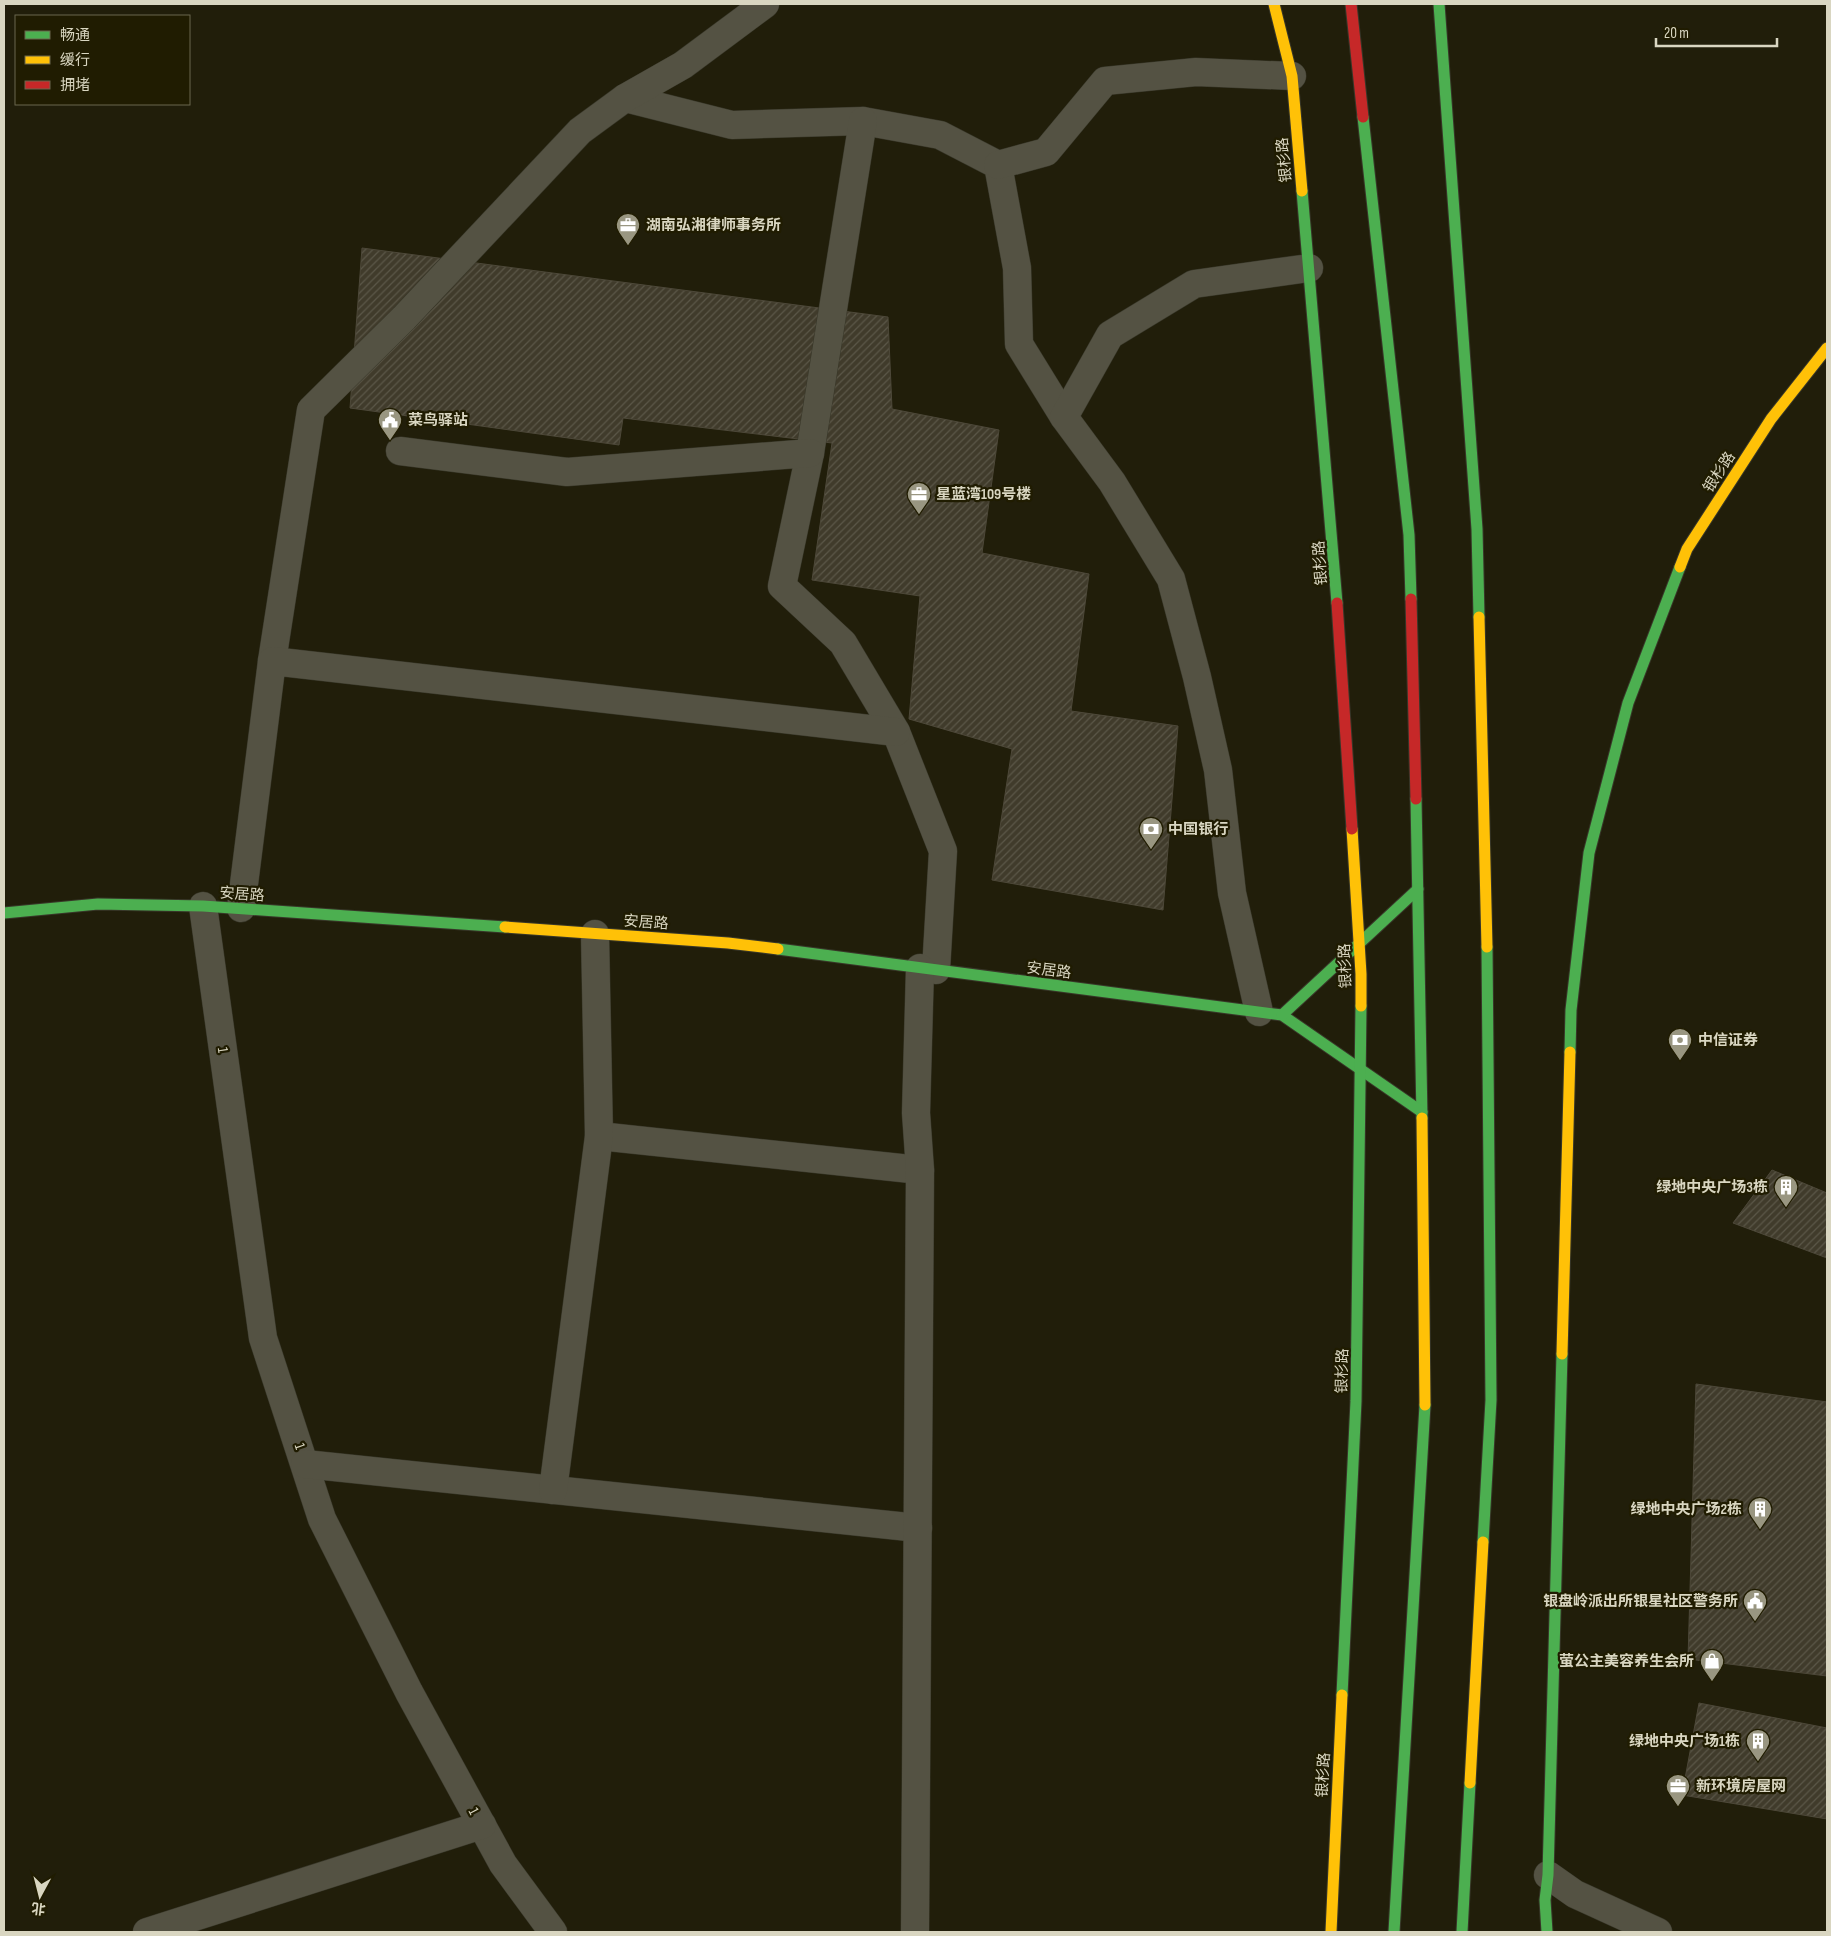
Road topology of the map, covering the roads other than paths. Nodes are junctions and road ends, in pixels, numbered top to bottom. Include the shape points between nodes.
1 (765, 4) edge
2 (1274, 4) edge
3 (1351, 4) edge
4 (1439, 4) edge
5 (1292, 76) junction
6 (625, 98) junction
7 (863, 121) junction
8 (998, 165) junction
9 (1309, 268) junction
10 (1827, 348) edge
11 (1064, 417) junction
12 (400, 451) dead end
13 (810, 453) junction
14 (272, 661) junction
15 (896, 732) junction
16 (1418, 889) junction
17 (203, 906) junction
18 (241, 908) junction
19 (4, 913) edge
20 (595, 934) junction
21 (1359, 946) junction
22 (928, 969) junction
23 (1271, 1013) junction
24 (1360, 1070) junction
25 (1422, 1112) junction
26 (599, 1136) junction
27 (920, 1170) junction
28 (305, 1464) junction
29 (553, 1490) junction
30 (918, 1528) junction
31 (482, 1825) junction
32 (1548, 1876) junction
33 (147, 1932) edge
34 (553, 1932) edge
35 (914, 1932) edge
36 (1331, 1932) edge
37 (1394, 1932) edge
38 (1462, 1932) edge
39 (1547, 1932) edge
40 (1658, 1932) edge

1 - 6 street via 683,65
2 - 5 main road, 银杉路
3 - 16 main road via 1409,535
4 - 38 main road via 1476,529 1489,1022 1491,1400
5 - 8 street via 1196,72 1105,81 1046,152
5 - 9 main road, 银杉路
6 - 7 street via 732,125
6 - 14 street via 580,131 404,318 311,410
7 - 8 street via 940,135
7 - 13 street
8 - 11 street via 1017,268 1019,344
9 - 11 street via 1194,284 1127,324 1110,335
9 - 21 main road, 银杉路 via 1333,532
10 - 32 main road, 银杉路 via 1771,418 1687,549 1628,703 1589,854 1572,1010
11 - 23 street via 1112,482 1171,579 1218,770 1232,893
12 - 13 street via 567,472
13 - 15 street via 782,586 843,644
14 - 15 street
14 - 18 street
15 - 22 street via 943,851
16 - 21 main road
16 - 25 main road
17 - 18 main road, 安居路
17 - 19 main road, 安居路 via 98,904
17 - 28 street, 1 via 263,1338
18 - 20 main road, 安居路
20 - 22 main road, 安居路 via 728,943
20 - 26 street
21 - 23 main road
21 - 24 main road, 银杉路
22 - 23 main road, 安居路
22 - 27 street via 916,1113
23 - 24 main road
24 - 25 main road
24 - 36 main road, 银杉路 via 1356,1401
25 - 37 main road via 1426,1390
26 - 27 street
26 - 29 street
27 - 30 street
28 - 29 street
28 - 31 street, 1 via 322,1519 409,1692
29 - 30 street
30 - 35 street
31 - 33 street
31 - 34 street, 1 via 503,1864
32 - 39 main road, 银杉路
32 - 40 street via 1575,1894

